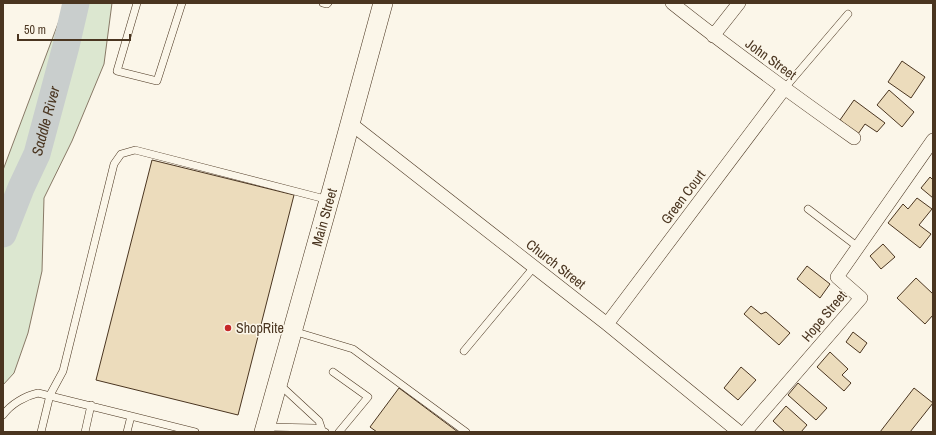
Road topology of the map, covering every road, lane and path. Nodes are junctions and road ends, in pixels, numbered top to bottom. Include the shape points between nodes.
1 (137, 3) edge
2 (182, 3) edge
3 (323, 3) edge
4 (328, 3) edge
5 (383, 3) edge
6 (672, 3) edge
7 (739, 3) edge
8 (848, 14) dead end
9 (713, 36) junction
10 (784, 89) junction
11 (350, 123) junction
12 (854, 138) dead end
13 (932, 144) edge
14 (330, 200) junction
15 (808, 209) dead end
16 (858, 247) junction
17 (534, 267) junction
18 (607, 324) junction
19 (292, 331) junction
20 (464, 350) dead end
21 (333, 372) dead end
22 (278, 383) junction
23 (50, 395) junction
24 (92, 405) junction
25 (3, 415) edge
26 (131, 416) junction
27 (173, 429) edge
28 (265, 430) edge
29 (324, 431) edge
30 (41, 432) edge
31 (85, 432) edge
32 (127, 432) edge
33 (195, 432) edge
34 (339, 432) edge
35 (466, 432) edge
36 (739, 432) edge
37 (745, 432) edge

1 - 2 lane via 117,71 157,81
3 - 4 lane
5 - 11 main road, Main Street
6 - 9 street, John Street
7 - 9 street
8 - 10 lane
9 - 10 street, John Street
10 - 12 street, John Street
10 - 18 street, Green Court
11 - 14 main road, Main Street
11 - 17 street, Church Street
13 - 16 street, Hope Street
14 - 19 main road, Main Street
14 - 23 lane via 135,150 121,154 114,164 63,371
15 - 16 lane
16 - 37 street, Hope Street via 837,277 861,298
17 - 18 street, Church Street
17 - 20 lane
18 - 36 street, Church Street
19 - 22 main road, Main Street
19 - 35 lane via 353,348
21 - 34 lane via 368,397
22 - 28 main road, Main Street
22 - 29 lane via 319,421
23 - 24 lane
23 - 25 lane via 28,395
23 - 30 lane
24 - 26 lane
24 - 31 lane
26 - 27 lane
26 - 32 lane
27 - 33 lane
28 - 29 lane via 308,427

